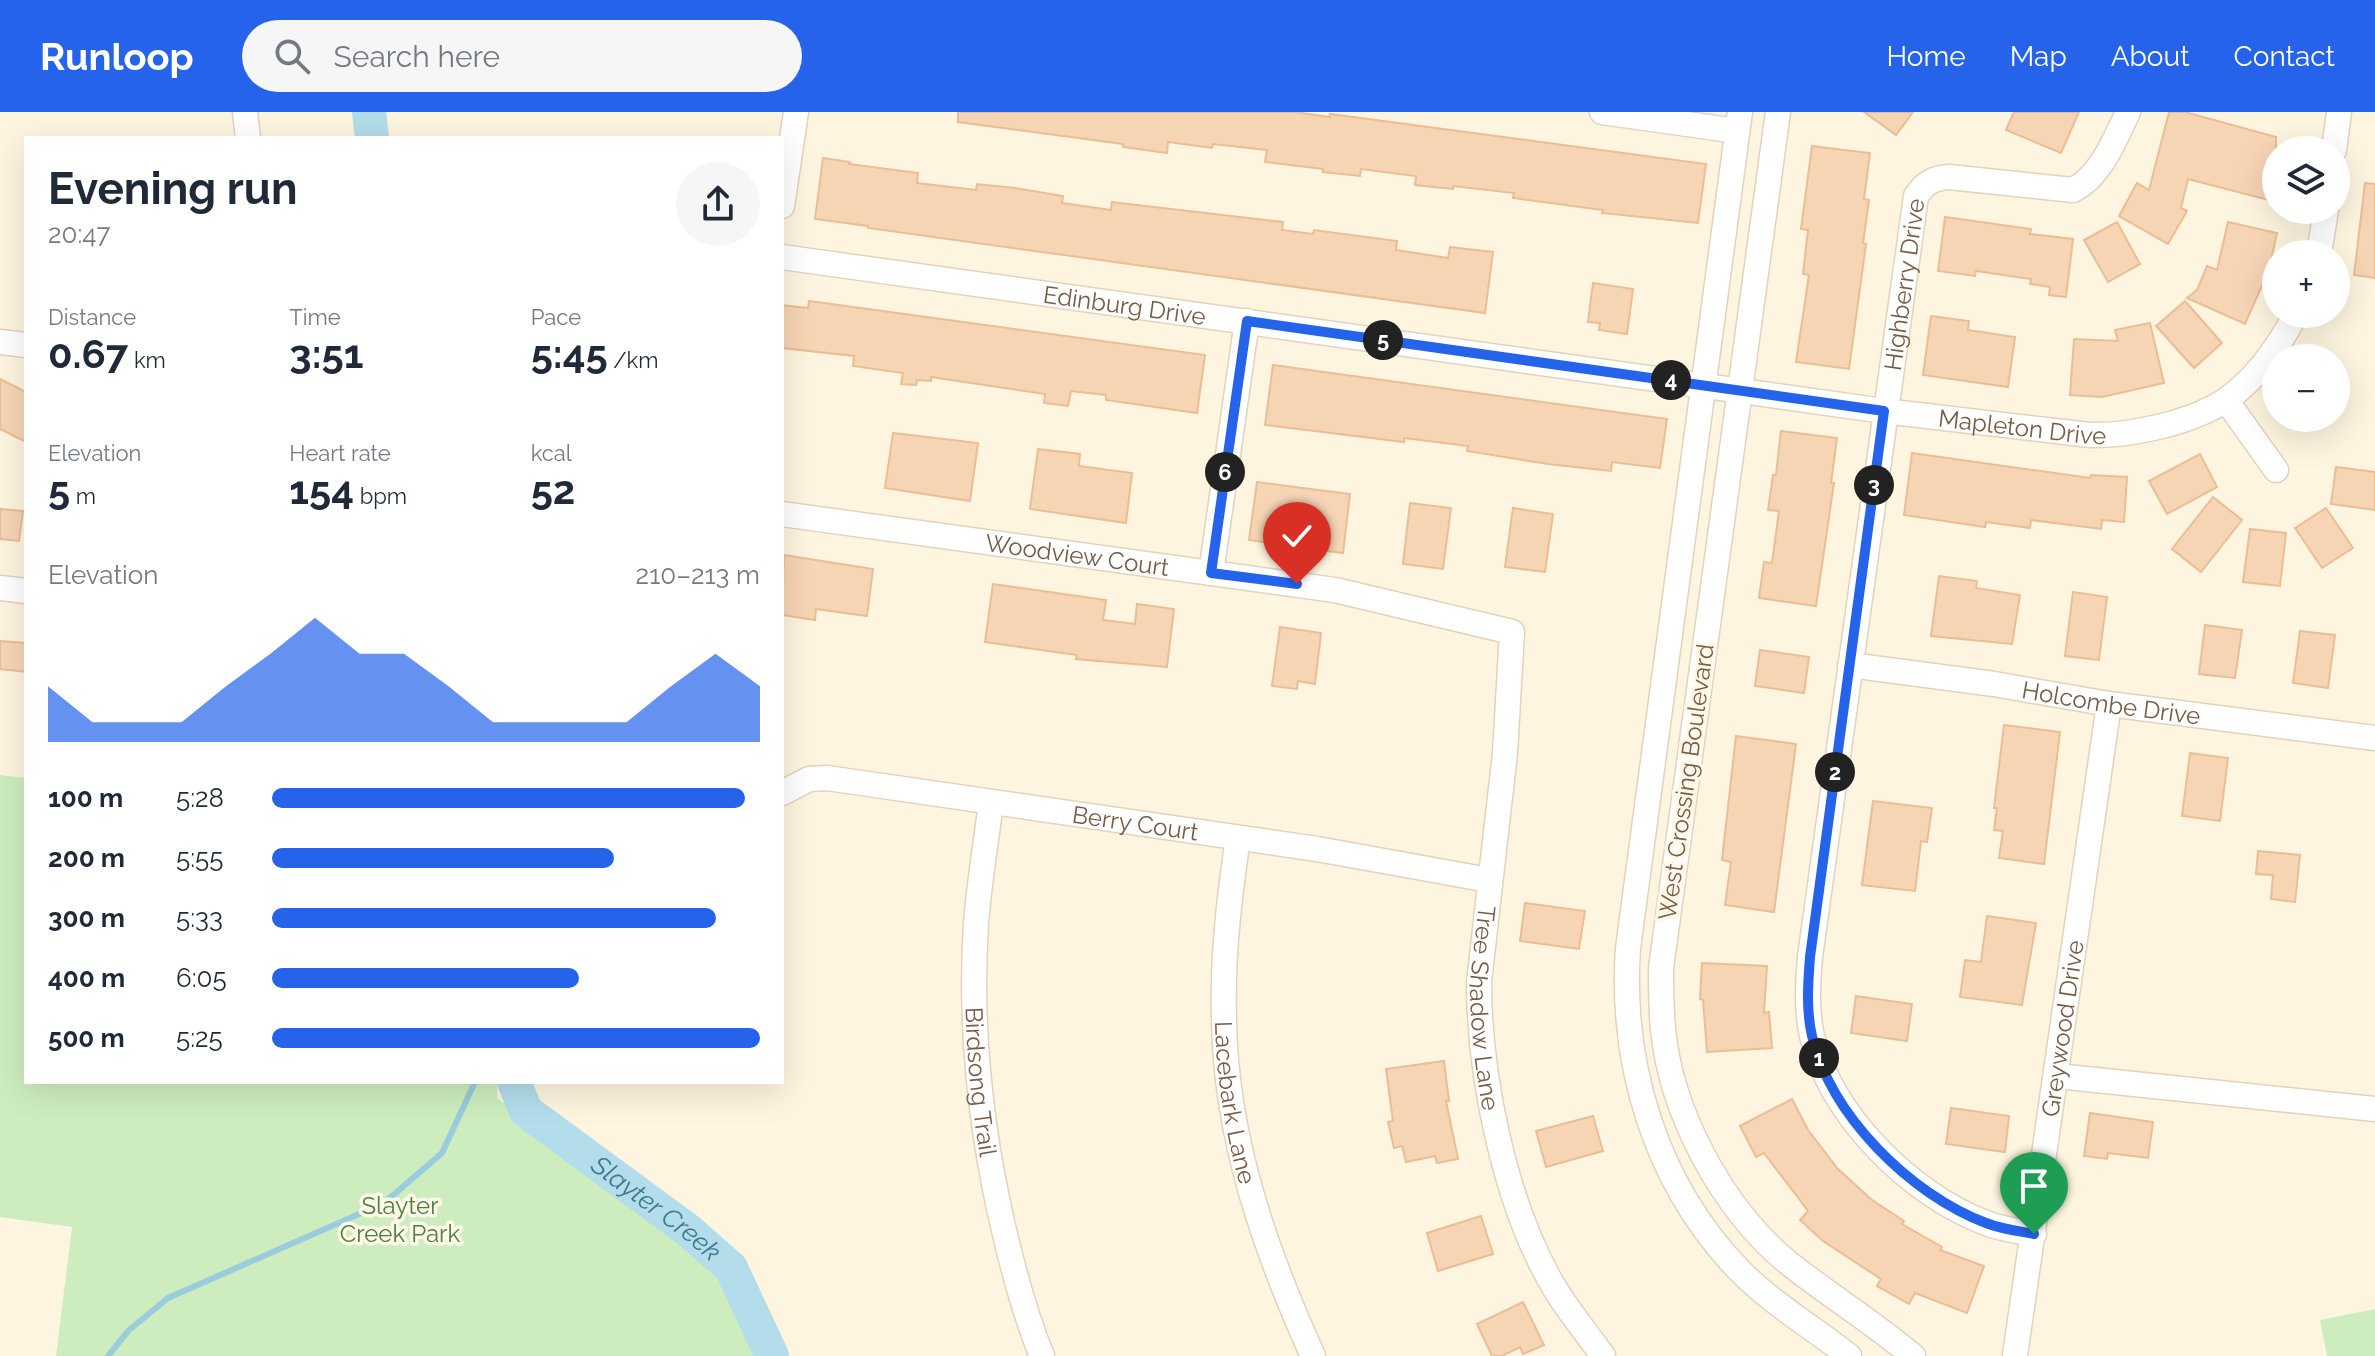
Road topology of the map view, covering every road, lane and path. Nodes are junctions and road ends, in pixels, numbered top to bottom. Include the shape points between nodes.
1 (796, 112) edge
2 (1602, 112) edge
3 (1778, 112) edge
4 (2128, 112) edge
5 (2339, 112) edge
6 (1738, 122) edge
7 (2336, 136) edge
8 (784, 193) edge
9 (784, 257) edge
10 (1247, 321) junction
11 (2287, 328) edge
12 (0, 342) edge
13 (24, 345) edge
14 (1704, 385) junction
15 (1739, 390) junction
16 (2226, 400) junction
17 (1884, 411) junction
18 (2276, 470) dead end
19 (784, 514) edge
20 (1211, 573) junction
21 (0, 588) edge
22 (24, 591) edge
23 (1512, 632) joint
24 (1850, 665) junction
25 (2109, 704) junction
26 (2375, 738) edge
27 (784, 792) edge
28 (991, 803) junction
29 (1238, 838) junction
30 (1489, 880) junction
31 (2057, 1076) junction
32 (2375, 1109) edge
33 (2034, 1234) junction
34 (2015, 1355) edge
35 (1042, 1356) edge
36 (1313, 1356) edge
37 (1603, 1356) edge
38 (1849, 1356) edge
39 (1913, 1356) edge

1 - 8 street
2 - 6 street
3 - 15 street, West Crossing Boulevard
4 - 17 street, Highberry Drive via 2098,168 2073,190 1949,177 1922,186 1912,214
5 - 7 street
6 - 14 street, West Crossing Boulevard
9 - 10 street, Edinburg Drive
10 - 14 street, Edinburg Drive
10 - 20 street
11 - 16 street, Mapleton Drive via 2271,355
12 - 13 street
14 - 15 street, Mapleton Drive
14 - 38 street, West Crossing Boulevard via 1628,948 1629,1038 1641,1099 1659,1149 1706,1233 1739,1271
15 - 17 street, Mapleton Drive
15 - 39 street, West Crossing Boulevard via 1661,968 1663,1031 1689,1126 1731,1201 1783,1258
16 - 17 street, Mapleton Drive via 2197,414 2115,435 2061,434
16 - 18 street
17 - 24 street, Highberry Drive
19 - 20 street, Woodview Court
20 - 23 street, Woodview Court via 1356,594
21 - 22 street
23 - 30 street, Tree Shadow Lane via 1505,753
24 - 25 street, Holcombe Drive
24 - 33 street, Highberry Drive via 1810,957 1812,1037 1831,1088 1890,1160 1952,1207 1987,1224
25 - 26 street, Holcombe Drive
25 - 31 street, Greywood Drive
27 - 28 street, Berry Court via 809,779 827,778
28 - 29 street, Berry Court
28 - 35 street, Birdsong Trail via 976,927 980,1091 998,1208
29 - 30 street, Berry Court
29 - 36 street, Lacebark Lane via 1224,964 1229,1079 1258,1219
30 - 37 street, Tree Shadow Lane via 1479,1016 1496,1128 1540,1261
31 - 32 street
31 - 33 street, Greywood Drive
33 - 34 street, Greywood Drive

